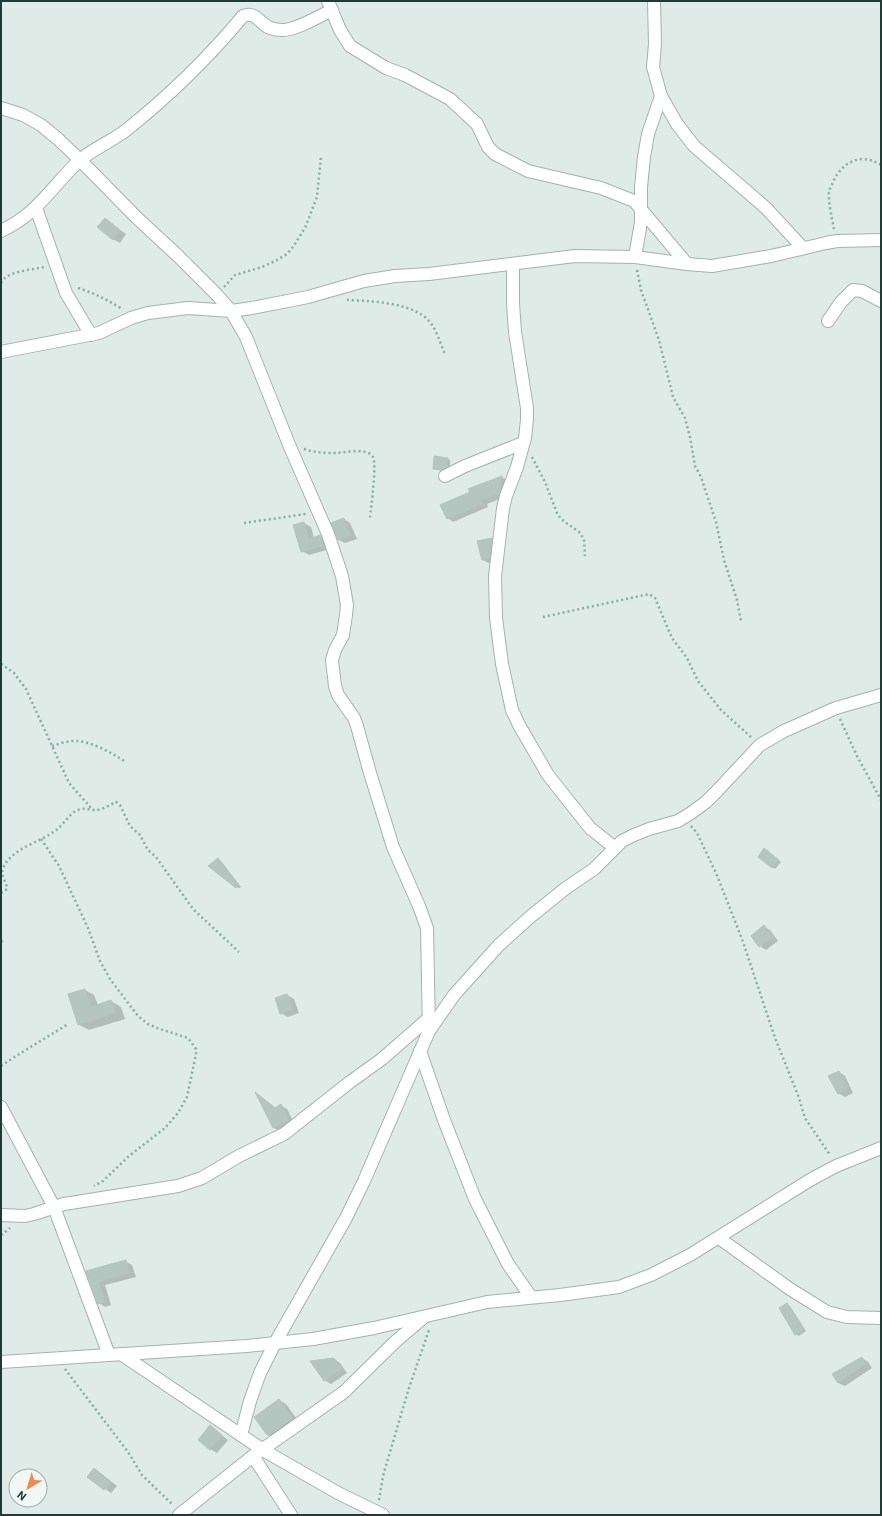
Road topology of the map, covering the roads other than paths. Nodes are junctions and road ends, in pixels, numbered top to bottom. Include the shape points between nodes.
1 (654, 1) edge
2 (330, 6) edge
3 (661, 96) junction
4 (1, 108) edge
5 (80, 160) junction
6 (36, 208) junction
7 (640, 208) junction
8 (1, 231) edge
9 (881, 240) edge
10 (803, 248) junction
11 (635, 257) junction
12 (686, 264) junction
13 (513, 265) junction
14 (881, 301) edge
15 (231, 311) junction
16 (828, 321) dead end
17 (91, 335) junction
18 (1, 352) edge
19 (523, 444) junction
20 (445, 476) dead end
21 (881, 695) edge
22 (614, 848) junction
23 (429, 1018) junction
24 (429, 1031) junction
25 (420, 1051) junction
26 (1, 1107) edge
27 (881, 1148) edge
28 (54, 1207) junction
29 (1, 1215) edge
30 (719, 1238) junction
31 (531, 1297) junction
32 (431, 1314) junction
33 (881, 1318) edge
34 (274, 1342) junction
35 (115, 1355) junction
36 (1, 1362) edge
37 (241, 1435) junction
38 (258, 1453) junction
39 (380, 1513) edge
40 (180, 1514) edge
41 (290, 1515) edge

1 - 3 street via 653,67
2 - 5 street via 307,22 286,30 271,28 255,16 243,16 199,64 139,119
2 - 7 street via 350,46 386,68 450,99 477,124 494,154 528,172 619,194 634,201
3 - 7 street via 648,134
3 - 10 street via 677,124 694,146 766,208
4 - 5 street via 23,114 58,139
5 - 6 street
5 - 15 street
6 - 8 street via 18,223
6 - 17 street via 62,284
7 - 11 street via 641,222
7 - 12 street
9 - 10 street via 838,241
10 - 12 street via 712,266
11 - 12 street
11 - 13 street via 575,256
13 - 15 street via 364,281 275,305
13 - 19 street via 515,332 527,408
14 - 16 street via 862,291 853,290
15 - 17 street via 188,308 148,313
15 - 23 street via 254,356 328,534 342,576 347,605 342,635 332,660 335,686 358,726 393,846 427,928
17 - 18 street
19 - 20 street
19 - 22 street via 504,501 495,576 496,618 504,671 519,726 548,775 590,828
21 - 22 street via 836,708 784,731 760,745 706,802 685,818 634,835
22 - 24 street via 594,869 566,888 499,945 454,994
23 - 24 street
23 - 28 street via 382,1059 284,1134 202,1178 178,1186
24 - 25 street
25 - 31 street via 475,1199 508,1264
25 - 34 street via 346,1218
26 - 28 street
27 - 30 street via 836,1166 804,1183
28 - 29 street via 25,1216
28 - 35 street
30 - 31 street via 651,1275 619,1287
30 - 33 street via 827,1312 847,1317
31 - 32 street via 487,1302
32 - 34 street via 346,1334
32 - 38 street via 396,1341 344,1392
34 - 35 street
34 - 37 street via 260,1372
35 - 36 street
35 - 37 street
37 - 38 street
38 - 39 street
38 - 40 street
38 - 41 street

